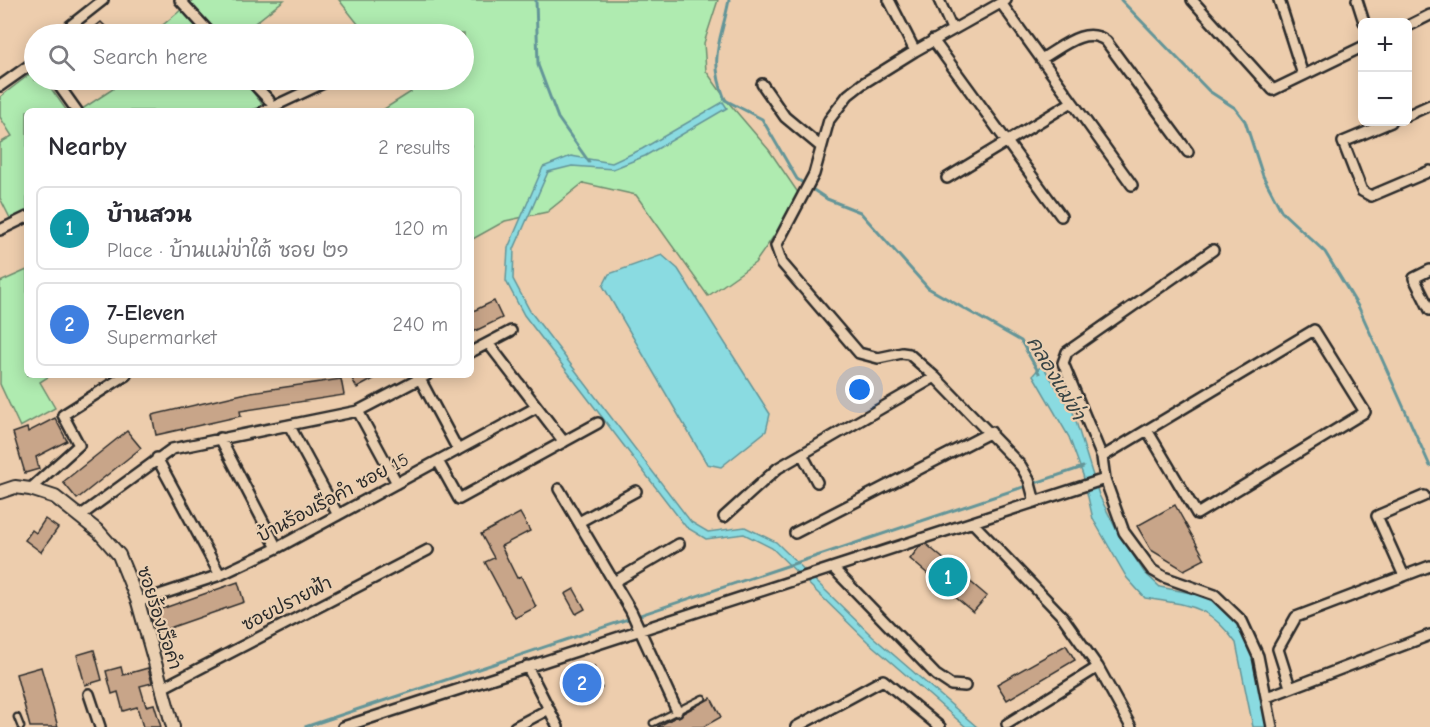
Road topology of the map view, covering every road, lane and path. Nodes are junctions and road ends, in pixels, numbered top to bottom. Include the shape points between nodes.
1 (103, 0) edge
2 (180, 0) edge
3 (889, 0) edge
4 (939, 0) edge
5 (1192, 0) edge
6 (1279, 0) edge
7 (1357, 0) edge
8 (1003, 1) edge
9 (1430, 15) edge
10 (1363, 18) edge
11 (73, 24) edge
12 (202, 24) edge
13 (1412, 24) edge
14 (952, 29) junction
15 (933, 40) junction
16 (1358, 49) edge
17 (915, 51) junction
18 (1041, 59) junction
19 (24, 69) edge
20 (1303, 75) junction
21 (762, 84) dead end
22 (0, 86) edge
23 (62, 90) edge
24 (259, 90) edge
25 (309, 90) edge
26 (268, 100) dead end
27 (1072, 102) junction
28 (1430, 105) edge
29 (75, 108) edge
30 (270, 108) edge
31 (1412, 113) edge
32 (1381, 126) edge
33 (1007, 141) junction
34 (820, 146) junction
35 (1188, 152) dead end
36 (1430, 171) edge
37 (947, 178) dead end
38 (1132, 185) dead end
39 (1061, 216) dead end
40 (24, 218) edge
41 (0, 230) edge
42 (1213, 250) dead end
43 (1430, 270) edge
44 (1430, 310) edge
45 (511, 331) dead end
46 (488, 343) junction
47 (474, 350) edge
48 (935, 377) junction
49 (121, 378) edge
50 (421, 378) edge
51 (423, 378) edge
52 (537, 407) junction
53 (358, 411) junction
54 (598, 423) dead end
55 (289, 424) junction
56 (1147, 430) junction
57 (991, 432) junction
58 (220, 438) junction
59 (564, 442) junction
60 (458, 450) junction
61 (802, 454) junction
62 (1102, 457) junction
63 (158, 458) junction
64 (438, 461) junction
65 (1105, 479) junction
66 (818, 482) dead end
67 (397, 483) junction
68 (30, 489) junction
69 (559, 489) dead end
70 (636, 491) dead end
71 (0, 492) edge
72 (1424, 496) dead end
73 (1035, 502) junction
74 (338, 515) junction
75 (80, 516) junction
76 (724, 517) dead end
77 (579, 522) junction
78 (973, 523) junction
79 (795, 533) dead end
80 (679, 544) dead end
81 (277, 548) junction
82 (428, 550) dead end
83 (1430, 566) edge
84 (834, 569) junction
85 (220, 575) junction
86 (1404, 576) junction
87 (614, 582) junction
88 (138, 602) junction
89 (639, 631) junction
90 (1430, 635) edge
91 (527, 666) junction
92 (1098, 667) junction
93 (965, 686) dead end
94 (1290, 687) junction
95 (162, 688) junction
96 (89, 694) dead end
97 (1267, 697) junction
98 (703, 698) dead end
99 (549, 709) junction
100 (677, 711) junction
101 (18, 717) dead end
102 (653, 723) dead end
103 (1007, 723) dead end
104 (21, 727) edge
105 (100, 727) edge
106 (173, 727) edge
107 (343, 727) edge
108 (516, 727) edge
109 (558, 727) edge
110 (796, 727) edge
111 (940, 727) edge
112 (1131, 727) edge
113 (1272, 727) edge

1 - 11 street
2 - 12 street
3 - 17 street
4 - 14 street
5 - 20 street via 1272,90
6 - 20 street
7 - 10 street
8 - 14 street
8 - 18 street
9 - 13 street
14 - 15 street
15 - 17 street
15 - 33 street
16 - 20 street
17 - 34 street via 848,95 829,120
18 - 27 street
18 - 35 street via 1087,34 1097,34
19 - 22 street
21 - 34 street via 785,117
23 - 29 street
24 - 26 street
25 - 30 street
27 - 33 street
27 - 38 street
28 - 31 street
32 - 36 street via 1342,142 1362,191 1371,196
33 - 37 street
33 - 39 street
34 - 48 street via 814,174 801,204 779,236 776,246 782,263 859,354 878,358 909,354
40 - 41 street
42 - 62 street via 1064,357 1063,363
43 - 44 street via 1414,278
45 - 46 street
46 - 47 street
46 - 52 street
48 - 57 street
48 - 61 street
49 - 68 street via 63,415 79,445
50 - 53 street
51 - 60 street
52 - 59 street
52 - 60 street, บ้านร้องเรือคำ ซอย 15
53 - 55 street
53 - 67 street
54 - 59 street
55 - 58 street
55 - 74 street
56 - 56 street via 1314,330 1365,412 1197,514
56 - 62 street
57 - 73 street via 1021,466
57 - 79 street
58 - 63 street via 172,449
58 - 81 street
59 - 64 street via 459,499
60 - 64 street, บ้านร้องเรือคำ ซอย 15
61 - 66 street
61 - 76 street via 769,474
62 - 65 street
63 - 75 street
63 - 85 street
64 - 67 street, บ้านร้องเรือคำ ซอย 15
65 - 73 street
65 - 97 street via 1124,532 1152,570 1215,595 1242,621 1255,645
67 - 74 street, บ้านร้องเรือคำ ซอย 15
68 - 71 street, ซอยร้องเรือคำ via 15,487
68 - 75 street, ซอยร้องเรือคำ via 55,497
69 - 77 street
70 - 77 street
72 - 86 street via 1377,516
73 - 78 street
74 - 81 street, บ้านร้องเรือคำ ซอย 15
75 - 88 street, ซอยร้องเรือคำ via 99,531 118,555
77 - 87 street
78 - 84 street
78 - 92 street via 1062,616
80 - 87 street
81 - 85 street, บ้านร้องเรือคำ ซอย 15
82 - 95 street, ซอยปรายฟ้า
83 - 86 street
84 - 89 street
84 - 93 street via 936,675 951,685
85 - 88 street, บ้านร้องเรือคำ ซอย 15
86 - 94 street via 1296,617 1278,648
87 - 89 street
88 - 95 street, ซอยร้องเรือคำ
89 - 91 street
89 - 100 street
90 - 94 street
91 - 99 street
91 - 107 street
92 - 103 street
92 - 112 street
94 - 97 street
95 - 106 street, ซอยร้องเรือคำ
96 - 105 street
97 - 113 street
98 - 100 lane
99 - 108 street
99 - 109 street
100 - 102 lane
101 - 104 lane
110 - 111 street via 883,680

